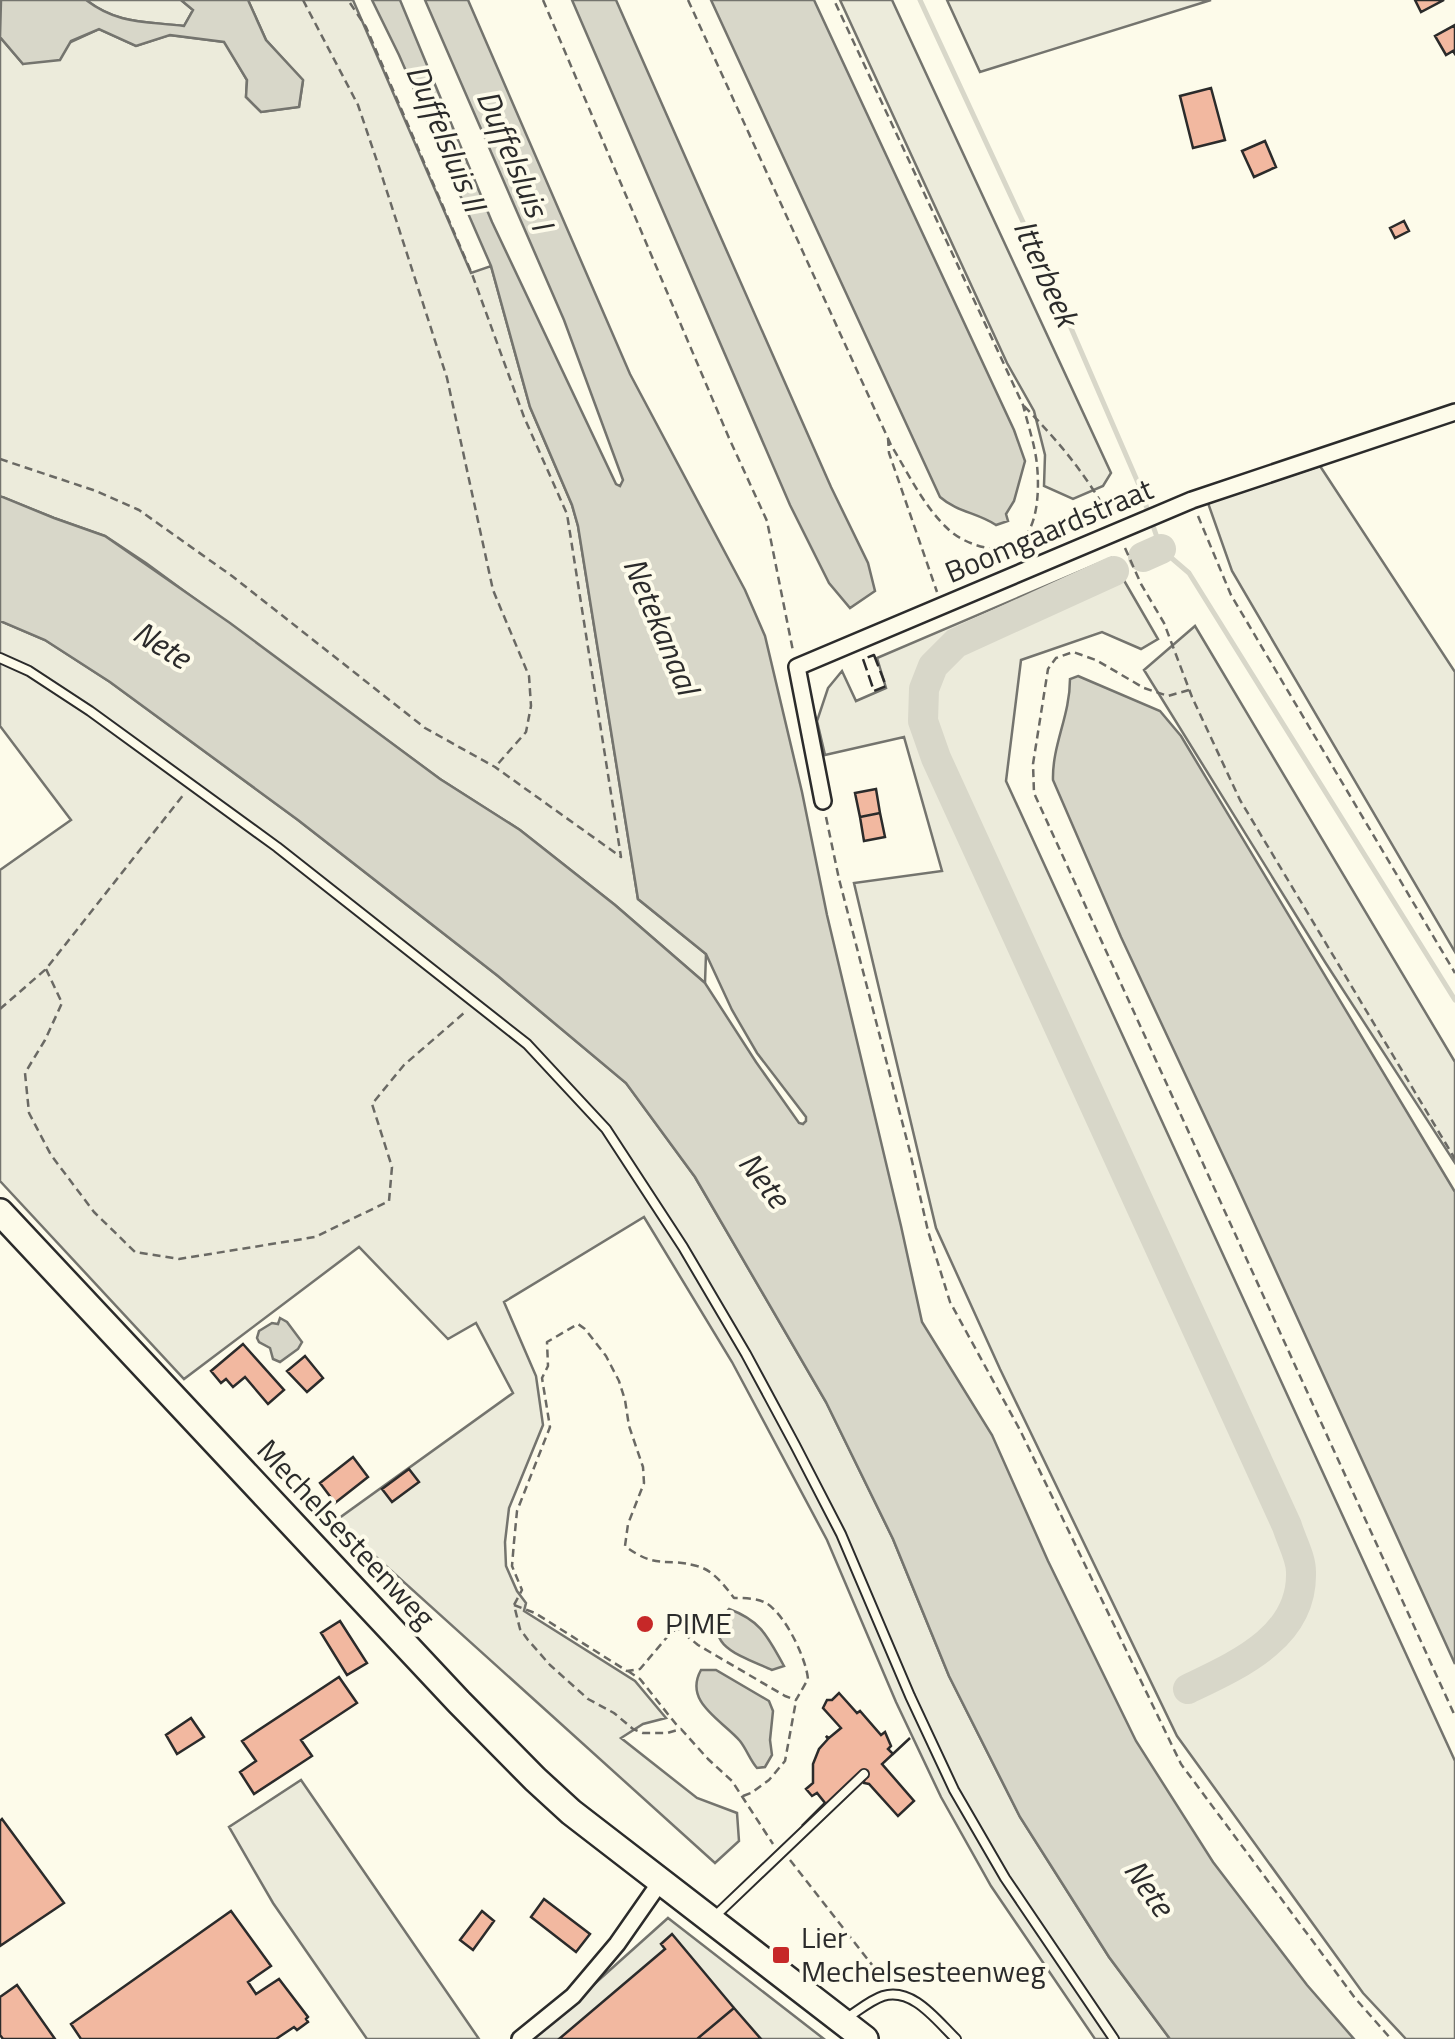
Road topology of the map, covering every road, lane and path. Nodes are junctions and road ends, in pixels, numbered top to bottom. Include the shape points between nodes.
1 (303, 0) edge
2 (348, 0) edge
3 (543, 0) edge
4 (688, 0) edge
5 (834, 0) edge
6 (1023, 405) junction
7 (1455, 412) edge
8 (888, 437) junction
9 (0, 459) edge
10 (1192, 500) junction
11 (1117, 530) junction
12 (942, 607) junction
13 (0, 658) edge
14 (797, 667) junction
15 (1190, 690) junction
16 (496, 768) junction
17 (190, 786) junction
18 (823, 801) joint
19 (46, 969) junction
20 (1455, 973) edge
21 (477, 1003) junction
22 (0, 1009) edge
23 (1455, 1159) edge
24 (0, 1212) edge
25 (514, 1605) junction
26 (627, 1671) junction
27 (796, 1700) junction
28 (1455, 1716) edge
29 (680, 1729) junction
30 (864, 1774) dead end
31 (742, 1796) junction
32 (782, 1852) junction
33 (661, 1882) junction
34 (710, 1920) junction
35 (895, 1994) junction
36 (843, 2021) junction
37 (520, 2039) edge
38 (865, 2039) edge
39 (956, 2039) edge
40 (1114, 2039) edge
41 (1391, 2039) edge

1 - 16 path via 358,105 380,170 447,378 493,590 529,676 526,732
2 - 16 path via 366,27 464,256 567,514 621,857
3 - 14 path via 767,521
4 - 8 path
5 - 6 path
6 - 8 path via 1037,464 1037,505 1028,533 1006,549 950,532
6 - 11 path via 1066,449
7 - 10 street, Boomgaardstraat
8 - 12 path
9 - 16 path via 139,510 425,728
10 - 11 street, Boomgaardstraat
10 - 20 path via 1231,595
11 - 12 street, Boomgaardstraat
11 - 15 path
12 - 14 street, Boomgaardstraat
13 - 17 lane via 29,670
14 - 18 street
15 - 23 path via 1240,800
15 - 28 path via 1168,696 1073,652 1056,658 1048,668 1034,793
17 - 19 path
17 - 21 lane
18 - 41 path via 950,1302 1020,1430 1180,1764
19 - 21 path via 62,1003 25,1073 29,1113 94,1212 135,1252 180,1258 315,1237 389,1201 392,1167 372,1104 404,1064
19 - 22 path
21 - 40 lane via 527,1044 606,1129 683,1247 841,1534 954,1790 1004,1878
24 - 33 main road, Mechelsesteenweg via 492,1737 571,1812
25 - 26 path
25 - 27 path via 522,1590 512,1566 517,1511 550,1426 542,1378 548,1342 578,1324 614,1369 643,1467 625,1546 658,1564 698,1566 722,1580 734,1598 765,1602 782,1618 807,1668
25 - 29 path via 528,1640 588,1699 643,1733
26 - 27 path via 640,1668 677,1628
26 - 29 path
27 - 31 path via 785,1761
29 - 31 path
30 - 32 lane
31 - 32 path
32 - 34 lane
32 - 35 path
33 - 34 main road, Mechelsesteenweg
33 - 37 street via 573,1996
34 - 36 main road, Mechelsesteenweg
35 - 36 lane via 880,1996
35 - 39 lane via 914,2000
36 - 38 main road, Mechelsesteenweg

